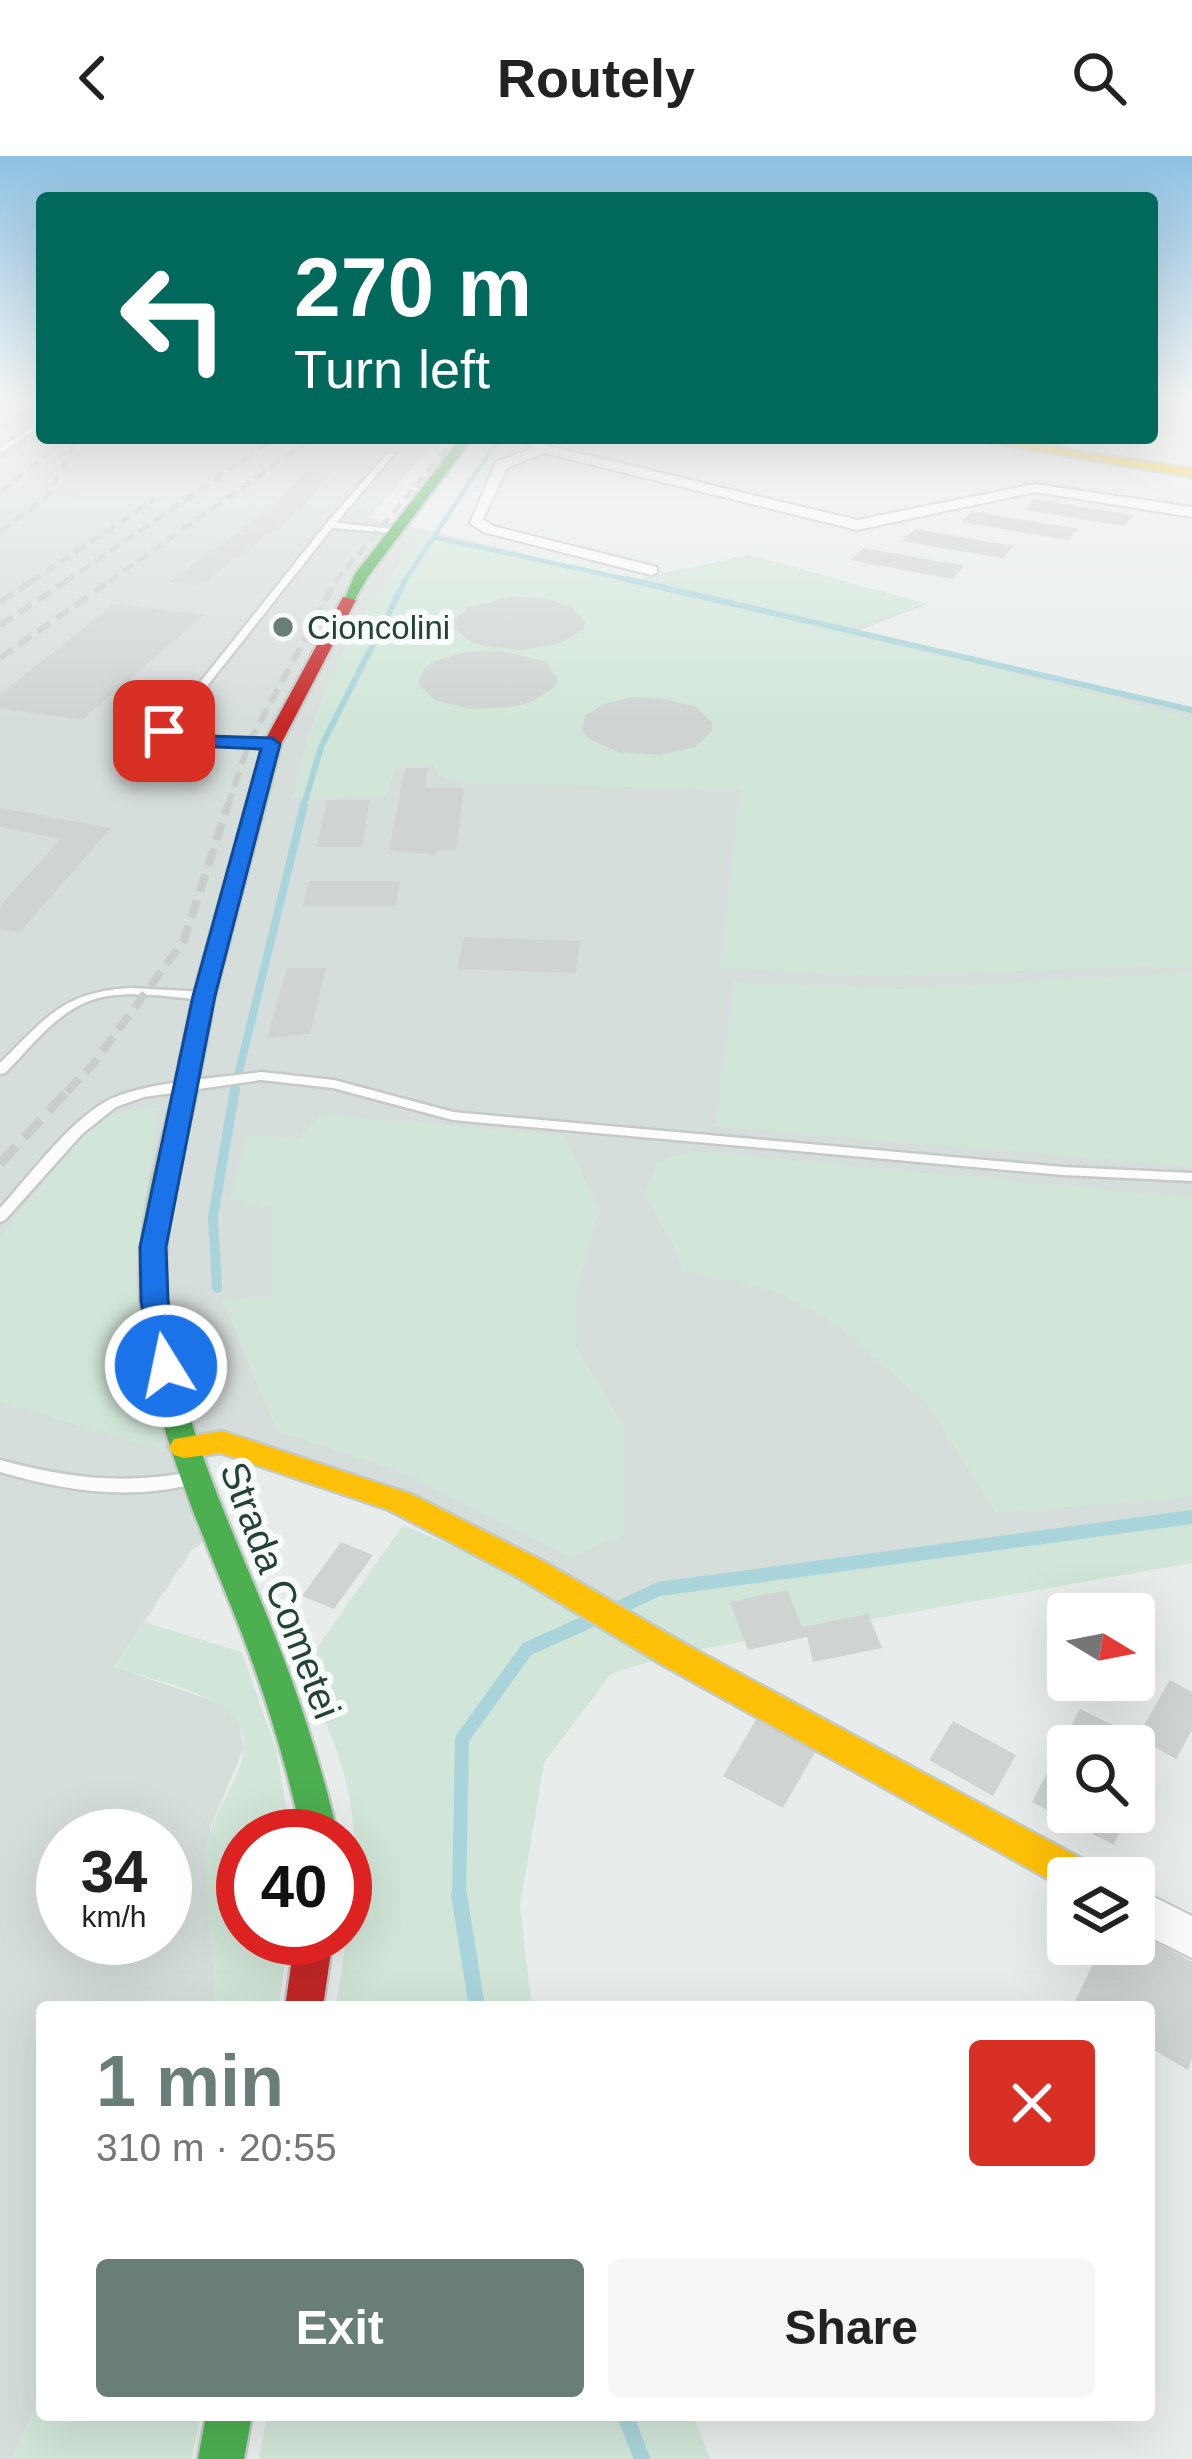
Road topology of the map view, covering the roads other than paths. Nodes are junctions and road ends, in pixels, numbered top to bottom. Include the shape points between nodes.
1 (345, 507) edge
2 (412, 507) edge
3 (480, 507) edge
4 (788, 507) edge
5 (939, 507) edge
6 (330, 525) junction
7 (393, 531) junction
8 (651, 570) dead end
9 (272, 744) junction
10 (204, 996) junction
11 (0, 1070) edge
12 (185, 1087) junction
13 (1192, 1177) edge
14 (0, 1217) edge
15 (184, 1447) junction
16 (0, 1466) edge
17 (196, 1477) junction
18 (314, 1809) edge
19 (1047, 1859) edge
20 (1155, 1918) edge
21 (1192, 1938) edge
22 (310, 1965) edge
23 (305, 2001) edge
24 (228, 2421) edge
25 (221, 2459) edge

1 - 6 lane
2 - 7 street, Strada Cometei
3 - 8 street via 475,520 488,530
4 - 5 street via 857,524
6 - 7 lane
6 - 9 lane via 162,736
7 - 9 street, Strada Cometei via 328,631
9 - 10 street, Strada Cometei
10 - 11 lane via 90,997
10 - 12 street, Strada Cometei
12 - 13 lane via 261,1076 334,1084 453,1116
12 - 14 lane via 111,1104 76,1131
12 - 15 street, Strada Cometei via 153,1247 154,1300
15 - 17 street, Strada Cometei
15 - 19 street via 222,1442 400,1502
16 - 17 lane via 93,1489
17 - 18 street, Strada Cometei via 296,1732
20 - 21 street
22 - 23 street
24 - 25 street

